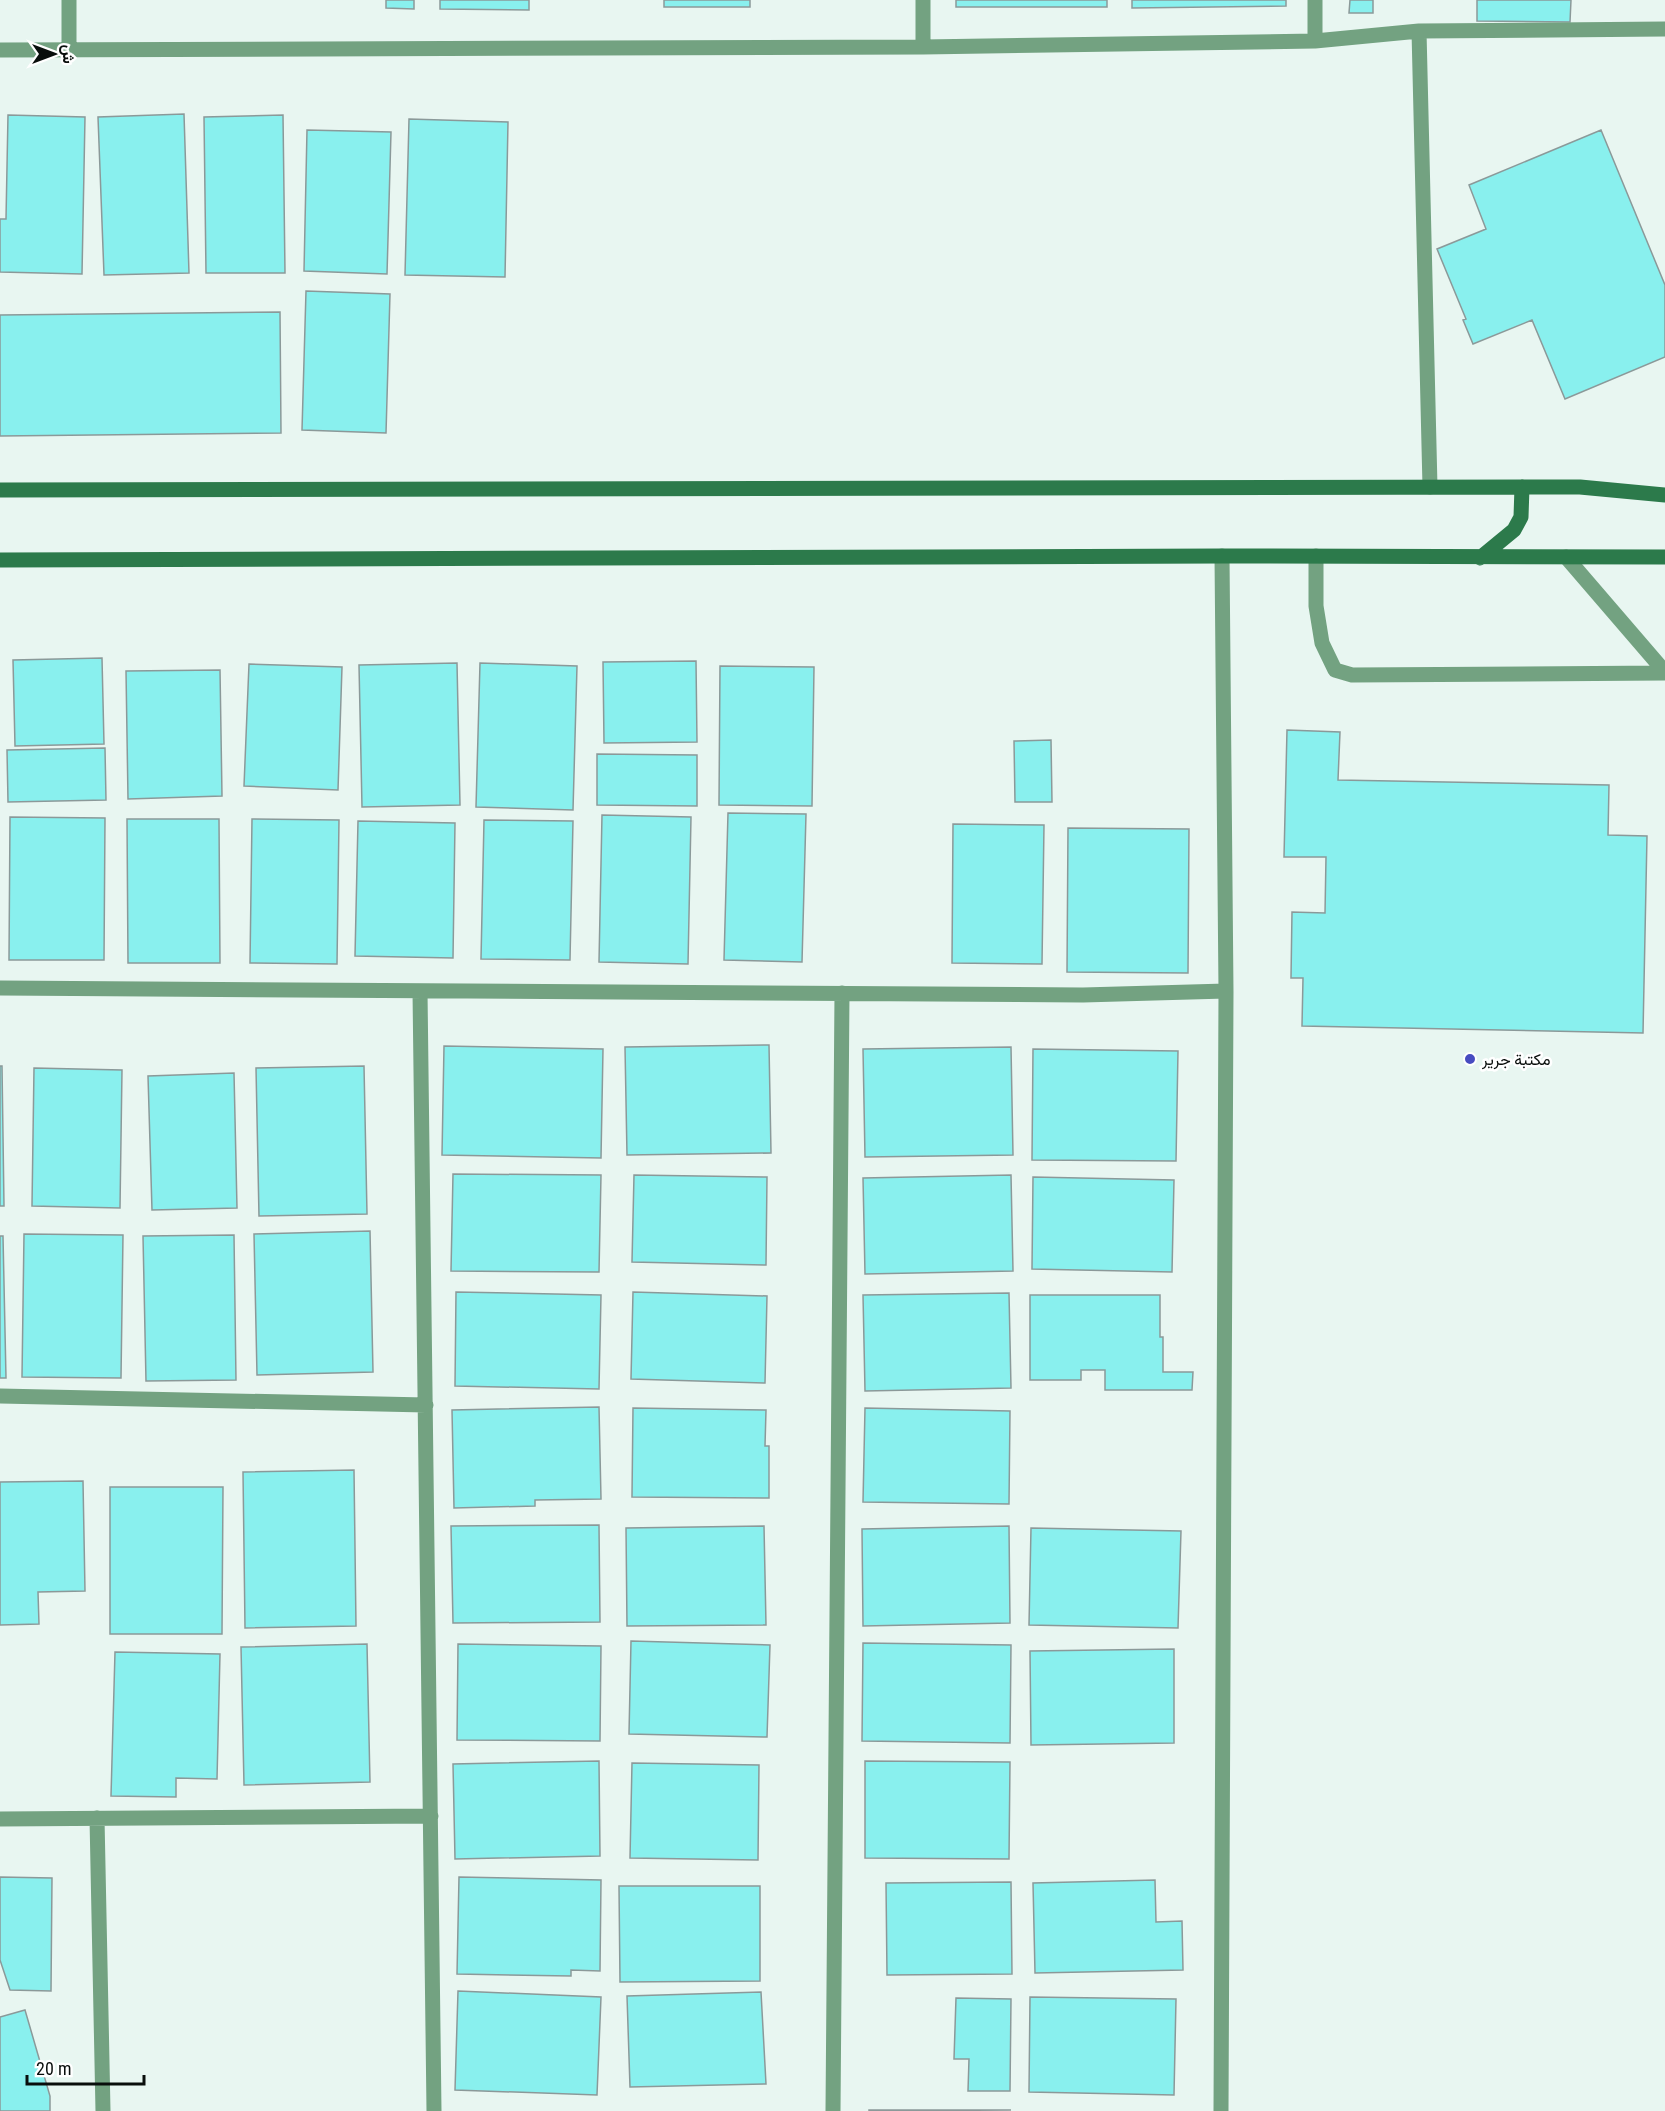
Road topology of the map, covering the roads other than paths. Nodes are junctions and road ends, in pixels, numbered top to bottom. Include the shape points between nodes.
1 (69, 0) edge
2 (923, 0) edge
3 (1315, 0) edge
4 (1665, 29) edge
5 (1419, 31) junction
6 (1315, 41) junction
7 (923, 47) junction
8 (69, 49) junction
9 (0, 50) edge
10 (1522, 487) junction
11 (1430, 488) junction
12 (0, 490) edge
13 (1665, 495) edge
14 (1222, 556) junction
15 (1316, 556) junction
16 (1566, 557) junction
17 (1665, 557) edge
18 (1480, 558) junction
19 (0, 560) edge
20 (1665, 673) edge
21 (0, 988) edge
22 (420, 991) junction
23 (1226, 991) junction
24 (842, 993) junction
25 (0, 1396) edge
26 (426, 1405) junction
27 (431, 1816) junction
28 (97, 1818) junction
29 (0, 1819) edge
30 (103, 2111) edge
31 (434, 2111) edge
32 (833, 2111) edge
33 (1221, 2111) edge

1 - 8 street
2 - 7 street
3 - 6 street
4 - 5 street
5 - 6 street
5 - 11 street
6 - 7 street
7 - 8 street
8 - 9 street
10 - 11 street
10 - 13 street via 1580,487
10 - 18 street via 1521,517 1514,530
11 - 12 street
14 - 15 street
14 - 19 street
14 - 23 street
15 - 18 street
15 - 20 street via 1316,606 1322,643 1335,670 1343,673
16 - 17 street
16 - 18 street
16 - 20 street
21 - 22 street
22 - 24 street
22 - 26 street
23 - 24 street via 1083,995
23 - 33 street
24 - 32 street
25 - 26 street
26 - 27 street
27 - 28 street
27 - 31 street
28 - 29 street
28 - 30 street

